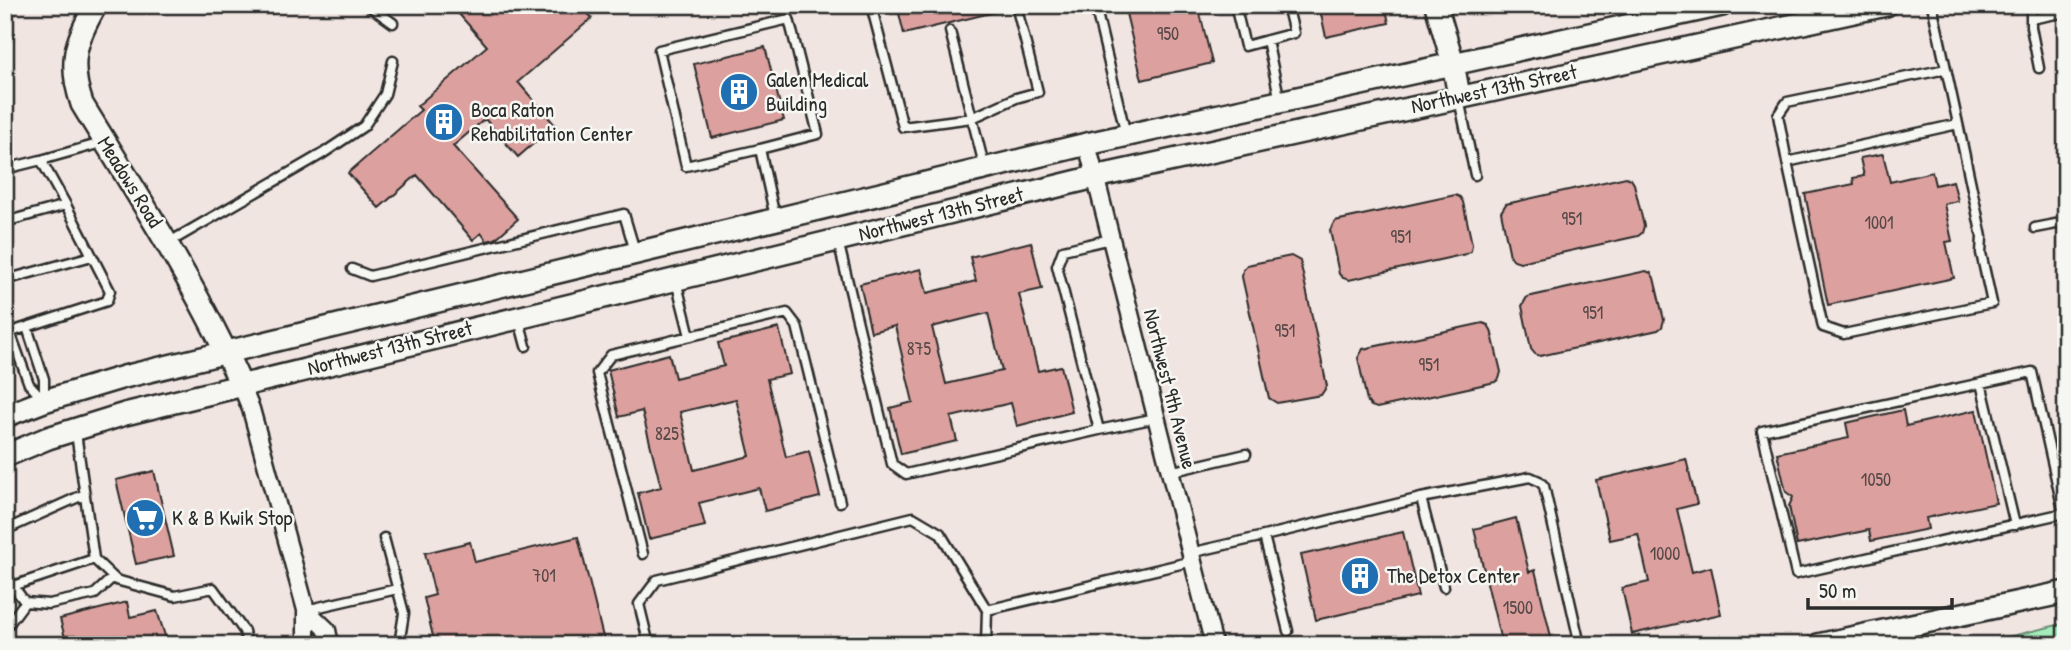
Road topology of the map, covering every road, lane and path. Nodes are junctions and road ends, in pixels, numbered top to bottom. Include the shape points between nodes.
1 (96, 5) edge
2 (257, 5) edge
3 (275, 5) edge
4 (368, 5) edge
5 (871, 5) edge
6 (1016, 5) edge
7 (1095, 5) edge
8 (1235, 5) edge
9 (1287, 5) edge
10 (1436, 5) edge
11 (1722, 5) edge
12 (1886, 5) edge
13 (1932, 5) edge
14 (2031, 5) edge
15 (2066, 12) edge
16 (2031, 19) junction
17 (393, 23) dead end
18 (950, 31) dead end
19 (1267, 40) junction
20 (393, 61) dead end
21 (1453, 63) junction
22 (2039, 68) dead end
23 (1946, 69) junction
24 (1459, 96) junction
25 (1280, 101) junction
26 (972, 118) junction
27 (1958, 124) junction
28 (1126, 135) junction
29 (105, 142) junction
30 (1087, 144) junction
31 (760, 149) junction
32 (40, 160) junction
33 (1787, 162) junction
34 (5, 169) edge
35 (985, 169) junction
36 (1475, 175) dead end
37 (1095, 177) junction
38 (66, 205) junction
39 (776, 220) junction
40 (5, 222) edge
41 (2066, 222) edge
42 (2035, 228) dead end
43 (837, 239) junction
44 (1111, 239) junction
45 (168, 243) junction
46 (636, 254) junction
47 (92, 256) junction
48 (352, 269) dead end
49 (676, 279) junction
50 (5, 280) edge
51 (519, 317) junction
52 (27, 327) junction
53 (8, 333) edge
54 (690, 336) junction
55 (526, 346) dead end
56 (227, 353) junction
57 (1981, 383) junction
58 (240, 385) junction
59 (44, 401) junction
60 (5, 416) edge
61 (1156, 418) junction
62 (75, 430) junction
63 (1099, 430) junction
64 (1246, 454) dead end
65 (5, 456) edge
66 (1170, 472) junction
67 (85, 494) junction
68 (1422, 498) junction
69 (840, 502) dead end
70 (2065, 518) edge
71 (2015, 525) junction
72 (5, 530) edge
73 (1264, 536) junction
74 (384, 538) dead end
75 (643, 554) dead end
76 (1191, 557) junction
77 (94, 558) junction
78 (5, 573) edge
79 (113, 577) junction
80 (13, 586) junction
81 (1444, 587) dead end
82 (397, 589) junction
83 (2066, 592) edge
84 (24, 602) junction
85 (306, 610) junction
86 (987, 610) junction
87 (5, 629) edge
88 (1288, 631) dead end
89 (247, 645) edge
90 (308, 645) edge
91 (330, 645) edge
92 (399, 645) edge
93 (649, 645) edge
94 (986, 645) edge
95 (1214, 645) edge
96 (1446, 645) edge
97 (1455, 645) edge
98 (1580, 645) edge
99 (1818, 645) edge

1 - 29 street, Meadows Road via 80,37 73,66 82,104
2 - 3 lane
4 - 17 lane
5 - 26 lane via 903,127
6 - 26 lane via 1038,92
7 - 28 lane
8 - 19 lane via 1245,46
9 - 19 lane via 1294,33
10 - 21 street
11 - 21 street, Northwest 13th Street
12 - 24 street, Northwest 13th Street
13 - 23 lane
14 - 16 lane
15 - 16 lane
16 - 22 lane
18 - 26 lane
19 - 25 lane
20 - 45 lane via 385,94 364,125
21 - 24 street
21 - 25 street, Northwest 13th Street
23 - 27 lane
23 - 33 lane via 1787,102 1778,115
24 - 36 lane
24 - 37 street, Northwest 13th Street
25 - 28 street, Northwest 13th Street
26 - 35 lane
27 - 33 lane
27 - 33 lane via 1993,303 1844,334 1824,327
28 - 30 street, Northwest 13th Street
29 - 32 lane
29 - 45 street, Meadows Road
30 - 35 street, Northwest 13th Street
30 - 37 street, Northwest 9th Avenue
31 - 31 lane via 686,166 659,50 789,19 818,134
31 - 39 lane
32 - 34 lane
32 - 38 lane
35 - 39 street, Northwest 13th Street
37 - 43 street, Northwest 13th Street
37 - 44 street, Northwest 9th Avenue
38 - 40 lane
38 - 47 lane
39 - 46 street, Northwest 13th Street
41 - 42 lane
43 - 49 street, Northwest 13th Street
43 - 63 lane via 892,464 906,474
44 - 61 street, Northwest 9th Avenue
44 - 63 lane via 1063,250 1057,265
45 - 56 street, Meadows Road
46 - 48 lane via 624,214 370,276
46 - 56 street, Northwest 13th Street
47 - 50 lane
47 - 52 lane via 110,290 107,301
49 - 51 street, Northwest 13th Street
49 - 54 lane
51 - 55 lane
51 - 58 street, Northwest 13th Street
52 - 53 lane
52 - 59 lane via 44,379
53 - 59 lane via 29,384
54 - 69 lane via 787,313 797,326
54 - 75 lane via 611,355 597,373
56 - 58 street, Meadows Road
56 - 59 street, Northwest 13th Street
57 - 70 lane via 2032,372
57 - 71 lane
57 - 71 lane via 1762,431 1796,574
58 - 62 street, Northwest 13th Street
58 - 85 street via 251,409
59 - 60 street, Northwest 13th Street
61 - 63 lane
61 - 66 street, Northwest 9th Avenue
62 - 65 street, Northwest 13th Street
62 - 67 lane
64 - 66 lane
66 - 76 street, Northwest 9th Avenue
67 - 72 lane
67 - 77 lane
68 - 73 lane
68 - 81 lane
68 - 98 lane via 1530,477 1539,481 1544,486
70 - 71 lane
73 - 76 lane
73 - 88 lane
74 - 82 lane
76 - 86 lane
76 - 95 street, Northwest 9th Avenue
77 - 79 lane
77 - 80 lane
78 - 80 lane
79 - 84 lane via 95,594 49,604
79 - 89 lane via 175,596 213,588 244,631
80 - 84 lane
82 - 85 lane
82 - 92 lane via 404,613
83 - 99 street
84 - 87 lane
85 - 90 street
85 - 91 street via 327,630
86 - 93 lane via 940,533 913,517 657,580 639,604
86 - 94 lane
96 - 97 lane

